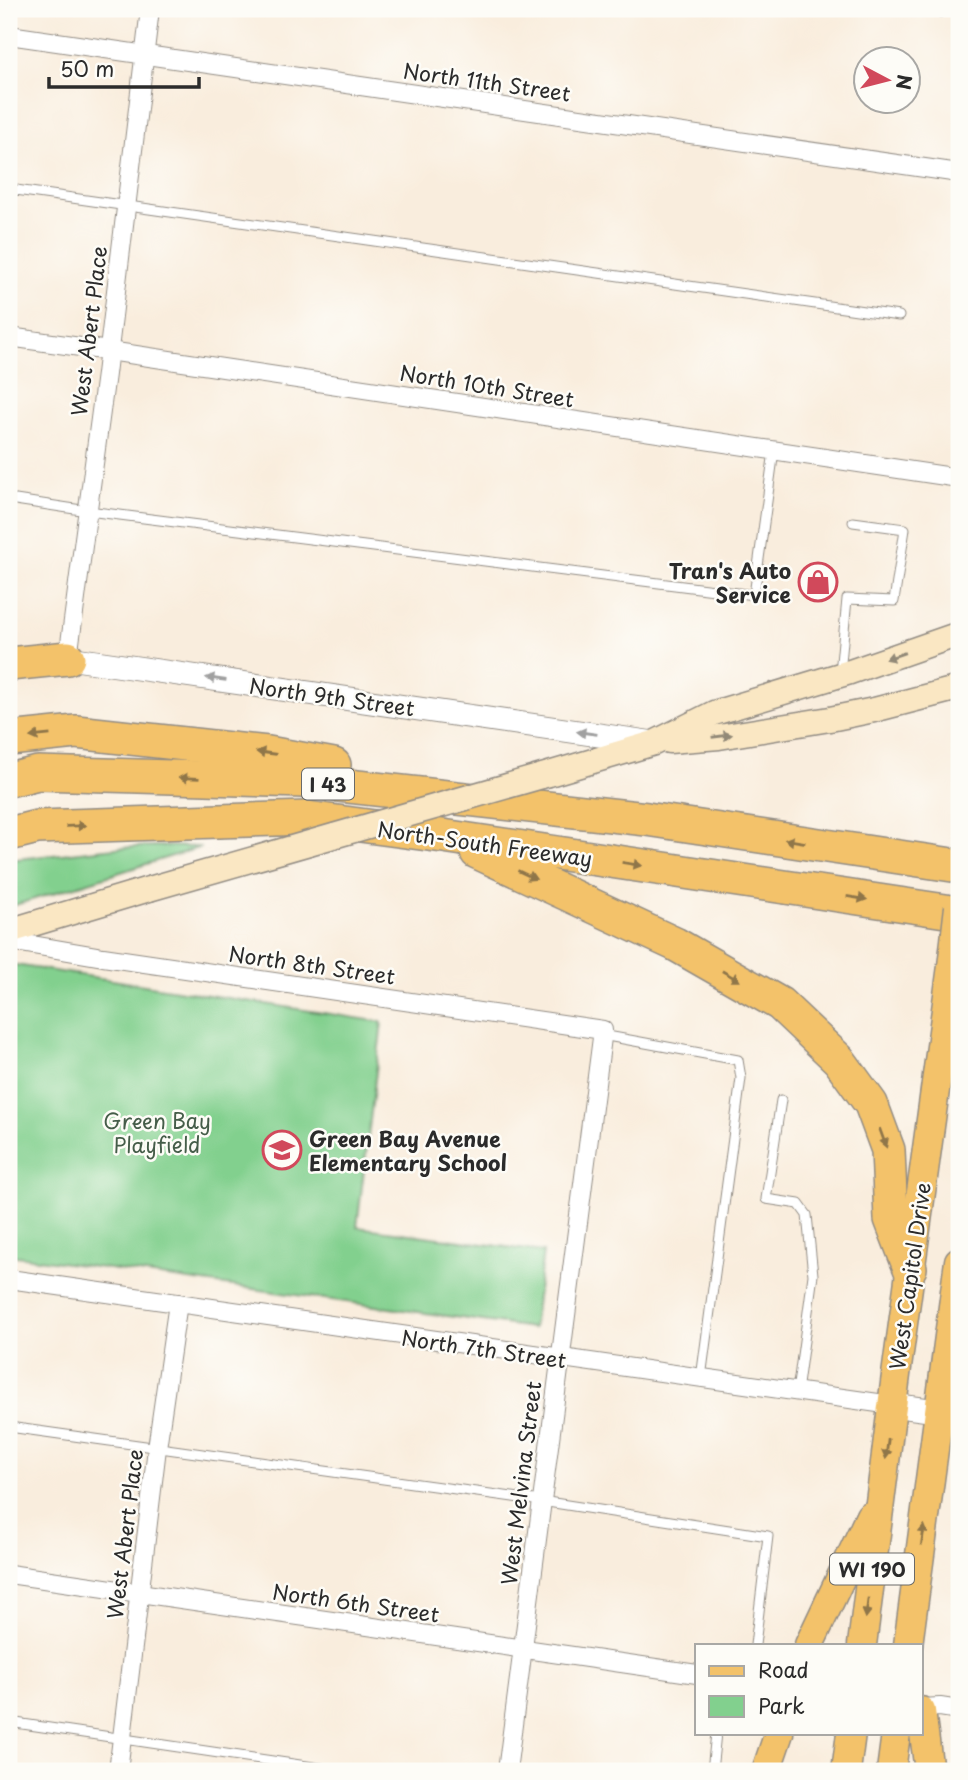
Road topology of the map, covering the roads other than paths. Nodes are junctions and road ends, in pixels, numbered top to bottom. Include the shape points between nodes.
1 (150, 9) edge
2 (917, 9) edge
3 (941, 12) dead end
4 (9, 35) edge
5 (144, 54) junction
6 (959, 173) edge
7 (9, 189) edge
8 (126, 205) junction
9 (899, 316) dead end
10 (9, 337) edge
11 (109, 351) junction
12 (774, 451) junction
13 (959, 478) edge
14 (9, 499) edge
15 (88, 510) junction
16 (853, 522) dead end
17 (959, 634) edge
18 (9, 649) edge
19 (68, 658) junction
20 (9, 664) edge
21 (840, 675) junction
22 (959, 688) edge
23 (9, 739) edge
24 (654, 743) junction
25 (9, 780) edge
26 (647, 819) junction
27 (9, 834) edge
28 (443, 836) junction
29 (959, 866) edge
30 (959, 910) edge
31 (9, 931) edge
32 (9, 941) edge
33 (602, 1035) junction
34 (781, 1100) dead end
35 (959, 1261) edge
36 (910, 1268) junction
37 (9, 1279) edge
38 (178, 1303) junction
39 (559, 1359) junction
40 (701, 1378) junction
41 (797, 1392) junction
42 (892, 1405) junction
43 (949, 1413) edge
44 (9, 1427) edge
45 (158, 1448) junction
46 (882, 1492) junction
47 (541, 1501) junction
48 (9, 1574) edge
49 (139, 1593) junction
50 (911, 1639) edge
51 (755, 1644) edge
52 (809, 1644) edge
53 (862, 1644) edge
54 (522, 1649) junction
55 (695, 1674) edge
56 (922, 1709) edge
57 (959, 1710) edge
58 (922, 1717) edge
59 (9, 1722) edge
60 (716, 1734) edge
61 (779, 1734) edge
62 (851, 1734) edge
63 (897, 1734) edge
64 (122, 1739) junction
65 (118, 1771) edge
66 (341, 1771) edge
67 (507, 1771) edge
68 (712, 1771) edge
69 (765, 1771) edge
70 (846, 1771) edge
71 (891, 1771) edge
72 (929, 1771) edge

1 - 5 street, West Abert Place
2 - 3 lane
4 - 5 street, North 11th Street
5 - 6 street, North 11th Street
5 - 8 street, West Abert Place
7 - 8 lane
8 - 9 lane
8 - 11 street, West Abert Place
10 - 11 street, North 10th Street
11 - 12 street, North 10th Street
11 - 15 street, West Abert Place
12 - 13 street, North 10th Street
12 - 15 lane via 754,595
14 - 15 lane
15 - 19 street, West Abert Place
16 - 21 lane via 905,528 894,601 847,599
17 -> 21 main road
18 - 19 street, North 9th Street
19 - 20 highway
24 -> 19 street, North 9th Street
21 - 24 main road via 714,713
24 -> 22 main road via 830,719
26 -> 23 highway via 268,753 76,732
24 - 31 main road, bridge
26 -> 25 highway, North-South Freeway / I 43 via 303,781 38,774
29 -> 26 highway, North-South Freeway / I 43
27 -> 28 highway, North-South Freeway / I 43 via 37,827 307,818
28 -> 30 highway, North-South Freeway / I 43
28 -> 36 highway via 675,944 780,1004 839,1060 870,1104 887,1150 891,1219
30 - 36 main road, West Capitol Drive / WI 190, bridge
32 - 33 street, North 8th Street via 603,1030
33 - 39 street, West Melvina Street
33 - 40 lane via 738,1059 741,1078
34 - 41 lane via 766,1199 799,1204 807,1215 813,1275
35 - 43 main road, WI 190
36 - 42 main road, West Capitol Drive / WI 190
37 - 38 street, North 7th Street
38 - 39 street, North 7th Street
38 - 45 street, West Abert Place
39 - 40 street, North 7th Street
39 - 47 street, West Melvina Street
40 - 41 street, North 7th Street
41 - 42 street, North 7th Street
42 - 43 street, North 7th Street
42 -> 46 main road, West Capitol Drive / WI 190
50 -> 43 main road, WI 190
44 - 45 lane
45 - 47 lane
45 - 49 street, West Abert Place
46 - 52 main road
46 -> 53 main road, West Capitol Drive / WI 190
47 - 51 lane via 768,1536
47 - 54 street, West Melvina Street
48 - 49 street, North 6th Street
49 - 54 street, North 6th Street
49 - 64 street, West Abert Place
54 - 55 street, North 6th Street
54 - 67 street, West Melvina Street
56 - 57 street
58 - 72 main road
59 - 64 lane
60 - 68 lane
61 - 69 main road
62 - 70 main road
63 - 71 main road
64 - 65 street, West Abert Place
64 - 66 lane

